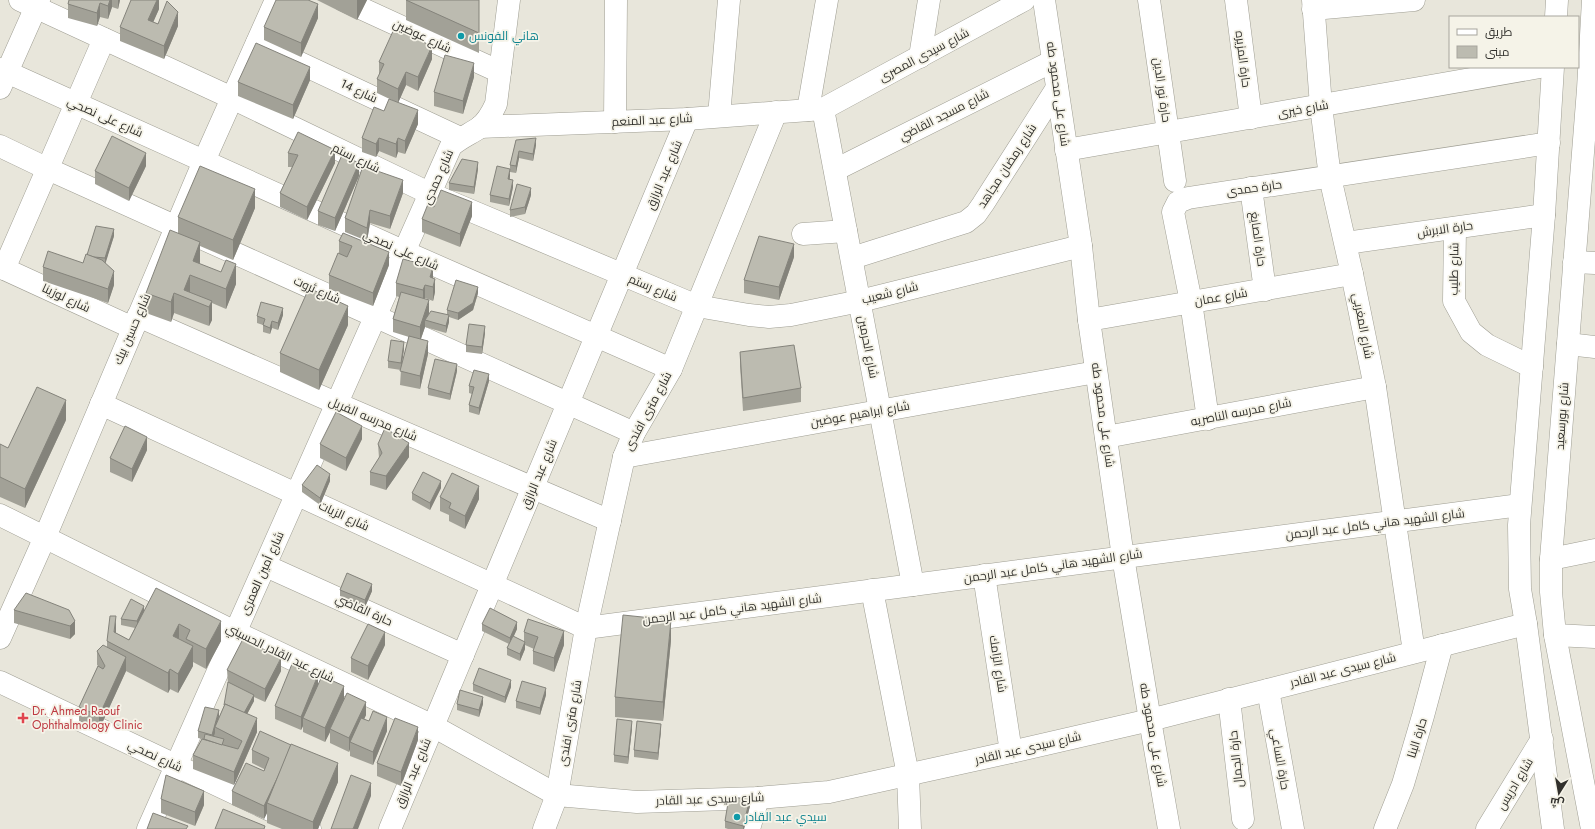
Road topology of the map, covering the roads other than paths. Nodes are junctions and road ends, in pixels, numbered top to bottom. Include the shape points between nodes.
1 (276, 0) edge
2 (343, 0) edge
3 (616, 0) edge
4 (729, 0) edge
5 (827, 0) edge
6 (929, 0) edge
7 (1024, 0) edge
8 (1044, 0) edge
9 (1149, 0) edge
10 (1236, 0) edge
11 (1414, 0) edge
12 (1557, 0) edge
13 (1593, 0) edge
14 (507, 1) edge
15 (32, 2) edge
16 (1313, 5) edge
17 (1556, 16) edge
18 (123, 22) edge
19 (109, 42) junction
20 (257, 43) junction
21 (920, 57) junction
22 (1053, 61) junction
23 (1534, 68) edge
24 (1553, 68) edge
25 (500, 72) junction
26 (2, 77) edge
27 (1057, 88) junction
28 (1591, 93) edge
29 (232, 98) junction
30 (76, 104) junction
31 (1321, 106) junction
32 (815, 109) junction
33 (776, 112) junction
34 (719, 116) junction
35 (1251, 118) junction
36 (687, 119) junction
37 (615, 122) junction
38 (480, 128) junction
39 (1168, 132) junction
40 (460, 138) junction
41 (1549, 143) junction
42 (0, 146) edge
43 (1066, 150) junction
44 (204, 161) junction
45 (48, 169) junction
46 (834, 170) junction
47 (1330, 177) junction
48 (1175, 181) dead end
49 (1251, 188) junction
50 (431, 194) junction
51 (1544, 215) junction
52 (176, 226) junction
53 (1455, 228) junction
54 (846, 231) junction
55 (803, 234) dead end
56 (1346, 243) junction
57 (1081, 246) junction
58 (405, 252) junction
59 (852, 258) junction
60 (1585, 262) edge
61 (2, 268) edge
62 (1352, 274) junction
63 (622, 275) junction
64 (1265, 290) junction
65 (860, 301) junction
66 (1191, 302) junction
67 (697, 306) junction
68 (376, 317) junction
69 (1089, 320) junction
70 (135, 322) junction
71 (596, 336) junction
72 (1568, 344) junction
73 (1595, 347) edge
74 (1532, 367) junction
75 (1566, 368) junction
76 (671, 369) junction
77 (1096, 372) junction
78 (1375, 387) junction
79 (568, 403) junction
80 (101, 404) junction
81 (338, 404) junction
82 (880, 410) junction
83 (1208, 419) junction
84 (634, 433) junction
85 (1106, 437) junction
86 (624, 457) junction
87 (533, 488) junction
88 (298, 494) junction
89 (1520, 505) junction
90 (0, 515) edge
91 (610, 521) junction
92 (1395, 522) junction
93 (45, 537) junction
94 (1595, 550) edge
95 (1123, 557) junction
96 (1551, 559) junction
97 (266, 566) junction
98 (984, 575) junction
99 (493, 584) junction
100 (914, 585) junction
101 (872, 590) junction
102 (1526, 624) junction
103 (586, 628) junction
104 (235, 632) junction
105 (1555, 635) junction
106 (1595, 637) edge
107 (0, 638) edge
108 (1442, 645) junction
109 (1414, 652) junction
110 (463, 655) junction
111 (0, 682) edge
112 (1268, 690) junction
113 (1229, 699) junction
114 (1150, 720) junction
115 (433, 726) junction
116 (1542, 739) junction
117 (1011, 752) junction
118 (176, 766) junction
119 (908, 775) junction
120 (557, 795) junction
121 (758, 798) junction
122 (1243, 819) dead end
123 (148, 829) edge
124 (310, 829) edge
125 (390, 829) edge
126 (544, 829) edge
127 (749, 829) edge
128 (910, 829) edge
129 (1169, 829) edge
130 (1293, 829) edge
131 (1385, 829) edge
132 (1487, 829) edge
133 (1553, 829) edge
134 (1592, 829) edge

1 - 20 street, شارع حسين بيك
2 - 25 street, شارع عوضين
3 - 37 street
4 - 34 street
5 - 32 street, شارع الحرمين
6 - 21 street
7 - 21 street, شارع سيدى المصرى
8 - 22 street, شارع على محمود طه
9 - 39 street, حارة نور الدين
10 - 35 street, حارة المزيره
11 - 16 street
12 - 17 street
13 - 28 street, شارع بورسعيد
14 - 25 street, شارع حمدى
15 - 19 street, شارع رستم
15 - 26 street
16 - 31 street, شارع المغربي
18 - 19 street
19 - 29 street, شارع رستم
19 - 30 street
20 - 29 street, شارع حسين بيك
20 - 40 street, شارع 14
21 - 32 street, شارع سيدى المصرى
22 - 27 street, شارع على محمود طه
22 - 46 street, شارع مسجد القاضي
23 - 31 street, شارع خيرى
24 - 41 street
25 - 38 street, شارع حمدى via 496,104
26 - 30 street, شارع على نصحي
27 - 43 street, شارع على محمود طه
27 - 59 street, شارع رمضان مجاهد via 976,214 966,222
28 - 60 street, شارع بورسعيد
29 - 44 street, شارع حسين بيك
29 - 50 street, شارع رستم
30 - 44 street, شارع على نصحي
30 - 45 street
31 - 35 street, شارع خيرى
31 - 47 street, شارع المغربي
32 - 33 street, شارع عبد المنعم
32 - 46 street, شارع الحرمين
33 - 34 street, شارع عبد المنعم
33 - 67 street, شارع مترى افندى
34 - 36 street, شارع عبد المنعم
35 - 39 street, شارع خيرى
36 - 37 street, شارع عبد المنعم
36 - 63 street, شارع عبد الرازق
37 - 38 street, شارع عبد المنعم
38 - 40 street, شارع حمدى
39 - 43 street, شارع خيرى
39 - 48 street, حارة نور الدين
40 - 50 street, شارع حمدى via 451,146
41 - 47 street, حارة حمدى
41 - 51 street
42 - 45 street, شارع ثروت
43 - 57 street, شارع على محمود طه
44 - 52 street, شارع حسين بيك
44 - 58 street, شارع على نصحي
45 - 52 street, شارع ثروت
45 - 61 street
46 - 54 street, شارع الحرمين
47 - 49 street, حارة حمدى
47 - 56 street, شارع المغربي
49 - 64 street, حارة الصايغ
49 - 66 street, حارة حمدى via 1188,198 1178,202 1175,207 1173,212
50 - 58 street, شارع حمدى
50 - 63 street, شارع رستم
51 - 53 street, حارة الابرش
51 - 74 street
52 - 68 street, شارع ثروت
52 - 70 street, شارع حسين بيك
53 - 56 street, حارة الابرش
53 - 74 street, شارع طليب via 1454,301 1471,332 1487,345
54 - 55 street
54 - 59 street, شارع الحرمين
56 - 62 street, شارع المغربي
57 - 65 street, شارع شعيب
57 - 69 street, شارع على محمود طه
58 - 68 street, شارع حمدى
58 - 71 street, شارع على نصحي
59 - 65 street, شارع الحرمين
60 - 72 street, شارع بورسعيد
61 - 70 street, شارع لوزينا
62 - 64 street, شارع عمان
62 - 78 street, شارع المغربي
63 - 67 street, شارع رستم
63 - 71 street, شارع عبد الرازق
64 - 66 street, شارع عمان
65 - 67 street, شارع شعيب via 769,317
65 - 82 street, شارع الحرمين
66 - 69 street, شارع عمان
66 - 83 street, حارة حمدى
67 - 76 street, شارع مترى افندى
68 - 79 street, شارع ثروت
68 - 81 street, شارع أمين العمرى
69 - 77 street, شارع على محمود طه
70 - 80 street, شارع حسين بيك
70 - 81 street, شارع مدرسه الفريل
71 - 76 street, شارع على نصحي
71 - 79 street, شارع عبد الرازق
72 - 73 street
72 - 75 street, شارع بورسعيد
74 - 75 street
74 - 89 street
75 - 96 street, شارع بورسعيد
76 - 84 street, شارع مترى افندى
77 - 82 street, شارع ابراهيم عوضين
77 - 85 street, شارع على محمود طه
78 - 83 street, شارع مدرسه الناصريه
78 - 92 street, شارع المغربي
79 - 84 street, شارع ثروت
79 - 87 street, شارع عبد الرازق
80 - 88 street, شارع الزيات
80 - 93 street, شارع حسين بيك
81 - 87 street, شارع مدرسه الفريل
81 - 88 street, شارع أمين العمرى
82 - 86 street, شارع ابراهيم عوضين
82 - 100 street, شارع الحرمين
83 - 85 street, شارع مدرسه الناصريه
84 - 86 street, شارع مترى افندى
85 - 95 street, شارع على محمود طه
86 - 91 street, شارع مترى افندى
87 - 91 street, شارع مدرسه الفريل
87 - 99 street, شارع عبد الرازق
88 - 97 street, شارع أمين العمرى
88 - 99 street, شارع الزيات
89 - 92 street, شارع الشهيد هاني كامل عبد الرحمن
89 - 102 street via 1520,589
90 - 93 street, شارع عبد القادر الحسيني
91 - 103 street, شارع مترى افندى
92 - 95 street, شارع الشهيد هاني كامل عبد الرحمن
92 - 109 street, شارع المغربي
93 - 104 street, شارع عبد القادر الحسيني
93 - 107 street, شارع حسين بيك
94 - 96 street
95 - 98 street, شارع الشهيد هاني كامل عبد الرحمن
95 - 114 street, شارع على محمود طه
96 - 105 street, شارع بورسعيد
97 - 104 street, شارع أمين العمرى
97 - 110 street, حارة القاضي
98 - 100 street, شارع الشهيد هاني كامل عبد الرحمن
98 - 117 street, شارع الزامك
99 - 103 street, شارع الزيات
99 - 110 street, شارع عبد الرازق
100 - 101 street, شارع الشهيد هاني كامل عبد الرحمن
101 - 103 street, شارع الشهيد هاني كامل عبد الرحمن
101 - 119 street
102 - 108 street, شارع سيدى عبد القادر
102 - 116 street
103 - 120 street, شارع مترى افندى
104 - 115 street, شارع عبد القادر الحسيني
104 - 118 street, شارع أمين العمرى
105 - 106 street
105 - 134 street, شارع بورسعيد
108 - 109 street, شارع سيدى عبد القادر
108 - 131 street, حارة البنا via 1403,784
109 - 112 street, شارع سيدى عبد القادر
110 - 115 street, شارع عبد الرازق
111 - 118 street, شارع نصحي
112 - 113 street, شارع سيدى عبد القادر
112 - 130 street, حارة الساعي
113 - 114 street, شارع سيدى عبد القادر
113 - 122 street, حارة الجمال
114 - 117 street, شارع سيدى عبد القادر
114 - 129 street, شارع على محمود طه
115 - 120 street, شارع عبد القادر الحسيني
115 - 125 street, شارع عبد الرازق
116 - 132 street, شارع ادريس
116 - 133 street
117 - 119 street, شارع سيدى عبد القادر
118 - 123 street, شارع أمين العمرى
118 - 124 street, شارع نصحي
119 - 121 street, شارع سيدى عبد القادر via 829,792
119 - 128 street
120 - 121 street, شارع سيدى عبد القادر via 637,802
120 - 126 street
121 - 127 street

